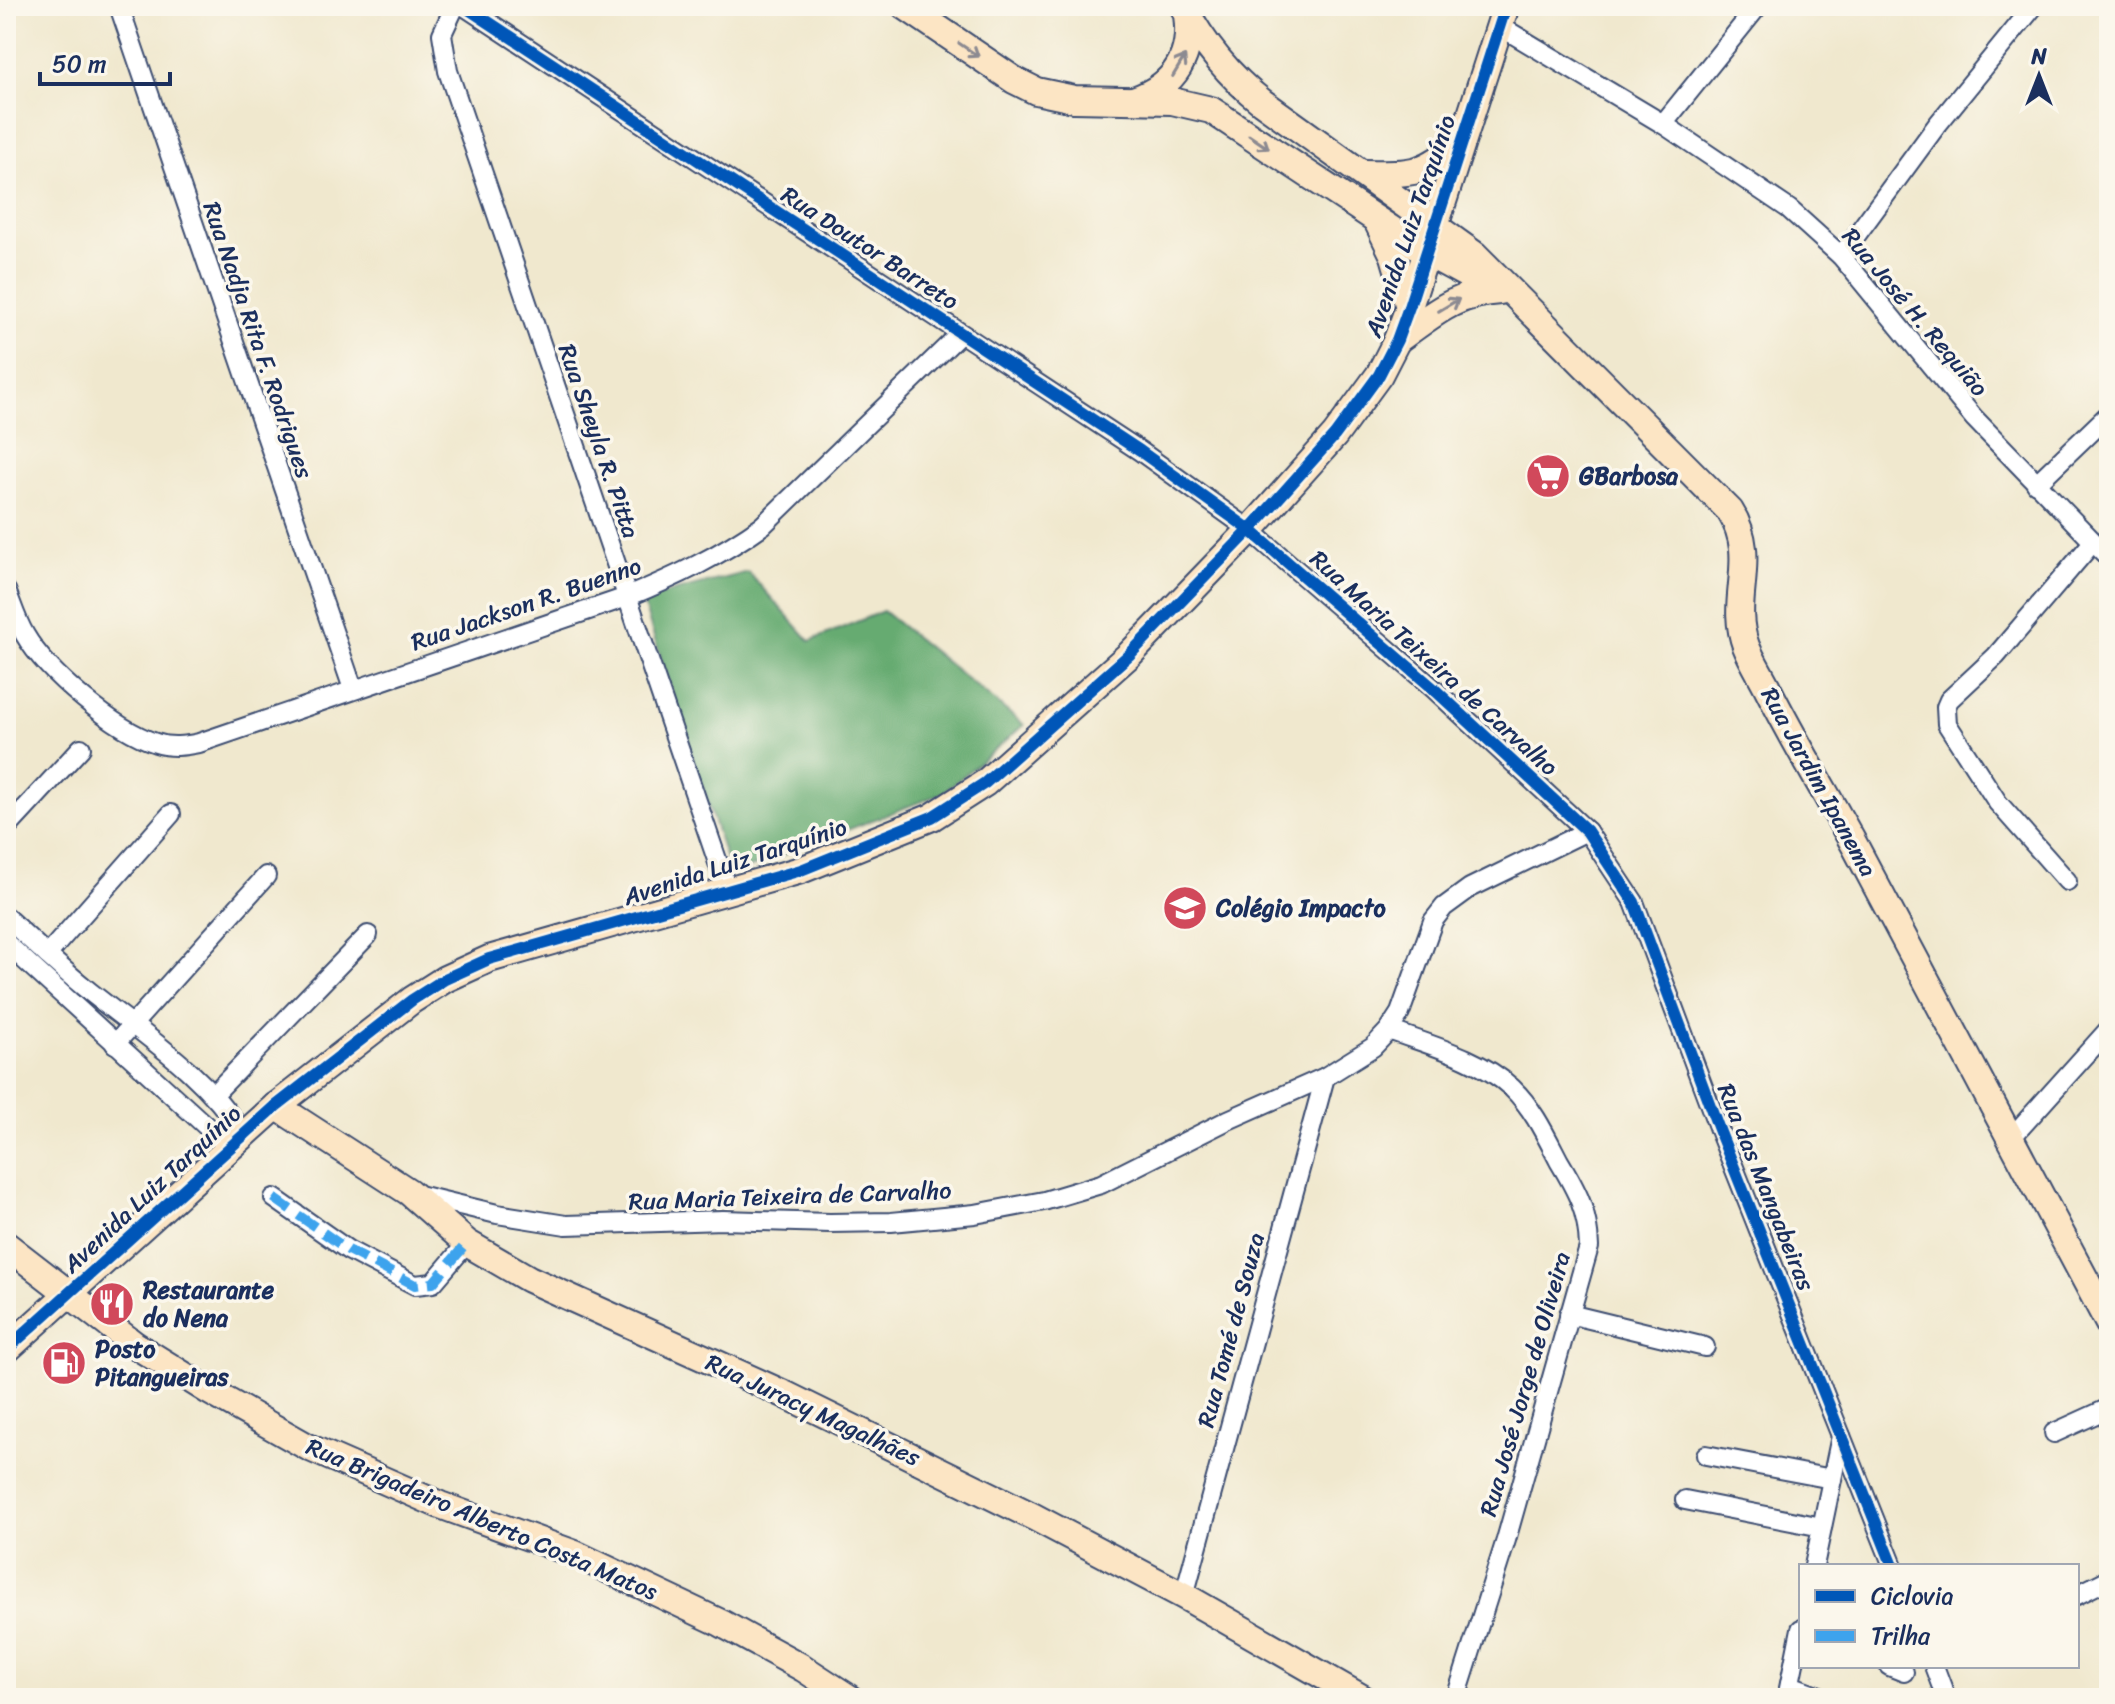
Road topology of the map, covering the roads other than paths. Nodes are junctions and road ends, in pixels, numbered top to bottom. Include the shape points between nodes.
1 (119, 6) edge
2 (455, 6) edge
3 (464, 6) edge
4 (905, 6) edge
5 (1758, 6) edge
6 (2034, 6) edge
7 (1185, 9) edge
8 (1502, 16) edge
9 (1136, 99) junction
10 (1262, 102) junction
11 (1228, 121) junction
12 (1663, 124) junction
13 (1463, 139) junction
14 (1364, 173) junction
15 (1377, 221) junction
16 (1436, 225) junction
17 (1427, 253) junction
18 (1841, 256) junction
19 (1505, 287) junction
20 (1409, 307) junction
21 (960, 334) junction
22 (1397, 340) junction
23 (2109, 414) edge
24 (2036, 484) junction
25 (1250, 530) junction
26 (2093, 542) junction
27 (2109, 558) edge
28 (6, 590) edge
29 (627, 597) junction
30 (353, 689) junction
31 (81, 748) dead end
32 (171, 814) dead end
33 (6, 829) edge
34 (1587, 831) junction
35 (266, 876) dead end
36 (2067, 881) dead end
37 (728, 892) junction
38 (6, 917) edge
39 (368, 935) dead end
40 (6, 943) edge
41 (47, 955) junction
42 (87, 990) junction
43 (75, 1007) junction
44 (134, 1025) junction
45 (2109, 1029) edge
46 (1389, 1030) junction
47 (115, 1044) junction
48 (190, 1073) junction
49 (1325, 1077) junction
50 (166, 1090) junction
51 (214, 1094) junction
52 (276, 1106) junction
53 (2012, 1137) junction
54 (236, 1141) junction
55 (409, 1192) junction
56 (274, 1198) dead end
57 (467, 1243) junction
58 (6, 1245) edge
59 (71, 1294) junction
60 (1569, 1314) junction
61 (2109, 1324) edge
62 (1705, 1347) dead end
63 (6, 1350) edge
64 (2109, 1408) edge
65 (2054, 1433) dead end
66 (1841, 1435) junction
67 (1706, 1455) dead end
68 (1832, 1479) junction
69 (1685, 1500) dead end
70 (1822, 1527) junction
71 (1814, 1564) edge
72 (1892, 1564) edge
73 (2109, 1579) edge
74 (2079, 1594) edge
75 (1184, 1596) junction
76 (1799, 1640) edge
77 (1935, 1668) edge
78 (1788, 1691) edge
79 (849, 1698) edge
80 (1362, 1698) edge
81 (1456, 1698) edge
82 (1825, 1698) edge
83 (1946, 1698) edge

1 - 30 street, Rua Nadja Rita F. Rodrigues
2 - 29 street, Rua Sheyla R. Pitta via 442,34 448,71
3 - 21 street, Rua Doutor Barreto
4 -> 9 street, Rua Jardim Ipanema via 1036,91 1074,99
5 - 12 street
6 - 18 street via 1937,125
9 -> 7 street via 1168,81 1182,62 1188,41
7 - 10 street, Rua Jardim Ipanema via 1218,61
8 - 12 street, Rua José H. Requião
8 - 13 street, Avenida Luiz Tarquínio
9 - 11 street, Rua Jardim Ipanema via 1192,104
10 - 11 street via 1235,98
10 - 14 street, Rua Jardim Ipanema
11 -> 15 street, Rua Jardim Ipanema
12 - 18 street, Rua José H. Requião via 1779,202
13 - 14 street via 1422,170
13 - 16 street, Avenida Luiz Tarquínio
14 - 16 street, Rua Jardim Ipanema
15 - 17 street, Rua Jardim Ipanema
15 - 20 street
16 - 17 street, Avenida Luiz Tarquínio
16 - 19 street, Rua Jardim Ipanema
17 - 19 street, Rua Jardim Ipanema via 1475,279
17 - 20 street, Avenida Luiz Tarquínio
18 - 24 street, Rua José H. Requião via 1974,418
22 -> 19 street via 1465,295
19 - 53 street, Rua Jardim Ipanema via 1730,511 1740,527 1745,547 1740,610 1746,646
20 - 22 street, Avenida Luiz Tarquínio
21 - 25 street, Rua Doutor Barreto
21 - 29 street, Rua Jackson R. Buenno via 763,525 696,568
22 - 25 street, Avenida Luiz Tarquínio via 1379,375 1335,435
23 - 24 street
24 - 26 street, Rua José H. Requião
25 - 34 street, Rua Maria Teixeira de Carvalho
25 - 37 street, Avenida Luiz Tarquínio via 1129,655 985,783 932,817 801,870
26 - 27 street, Rua José H. Requião
26 - 36 street via 1946,707 1947,724 1998,803
28 - 30 street, Rua Jackson R. Buenno via 25,635 54,672 91,704 157,744 199,743
29 - 30 street, Rua Jackson R. Buenno
29 - 37 street, Rua Sheyla R. Pitta
31 - 33 street
32 - 41 street
34 - 46 street, Rua Maria Teixeira de Carvalho via 1470,888 1444,907 1433,921 1407,998
34 - 66 street, Rua das Mangabeiras via 1634,902
35 - 44 street
37 - 52 street, Avenida Luiz Tarquínio via 489,959 445,979
38 - 41 street
39 - 51 street
40 - 43 street
41 - 42 street
42 - 43 street
42 - 44 street
43 - 47 street
44 - 47 street
44 - 48 street
45 - 53 street
46 - 49 street, Rua Maria Teixeira de Carvalho via 1373,1047
46 - 60 street, Rua José Jorge de Oliveira via 1488,1071 1512,1088 1532,1113 1579,1195 1588,1222 1589,1247
47 - 50 street
48 - 50 street
48 - 51 street
49 - 55 street, Rua Maria Teixeira de Carvalho via 1101,1184 975,1214 891,1222 566,1225
49 - 75 street, Rua Tomé de Souza
50 - 54 street
51 - 54 street
52 - 54 street, Avenida Luiz Tarquínio
52 - 55 street, Rua Juracy Magalhães
53 - 61 street, Rua Jardim Ipanema
54 - 59 street, Avenida Luiz Tarquínio
55 - 57 street, Rua Juracy Magalhães
56 - 57 street via 348,1250 415,1285 433,1283
57 - 75 street, Rua Juracy Magalhães via 529,1279 784,1394
58 - 59 street, Rua Brigadeiro Alberto Costa Matos
59 - 63 street, Avenida Luiz Tarquínio
59 - 79 street, Rua Brigadeiro Alberto Costa Matos via 135,1345 308,1447 588,1561 721,1623
60 - 62 street
60 - 81 street, Rua José Jorge de Oliveira
64 - 65 street
66 - 68 street
66 - 72 street, Rua das Mangabeiras
67 - 68 street
68 - 70 street
69 - 70 street
70 - 71 street
73 - 74 street
75 - 80 street, Rua Juracy Magalhães
76 - 78 street
77 - 83 street
78 - 82 street

